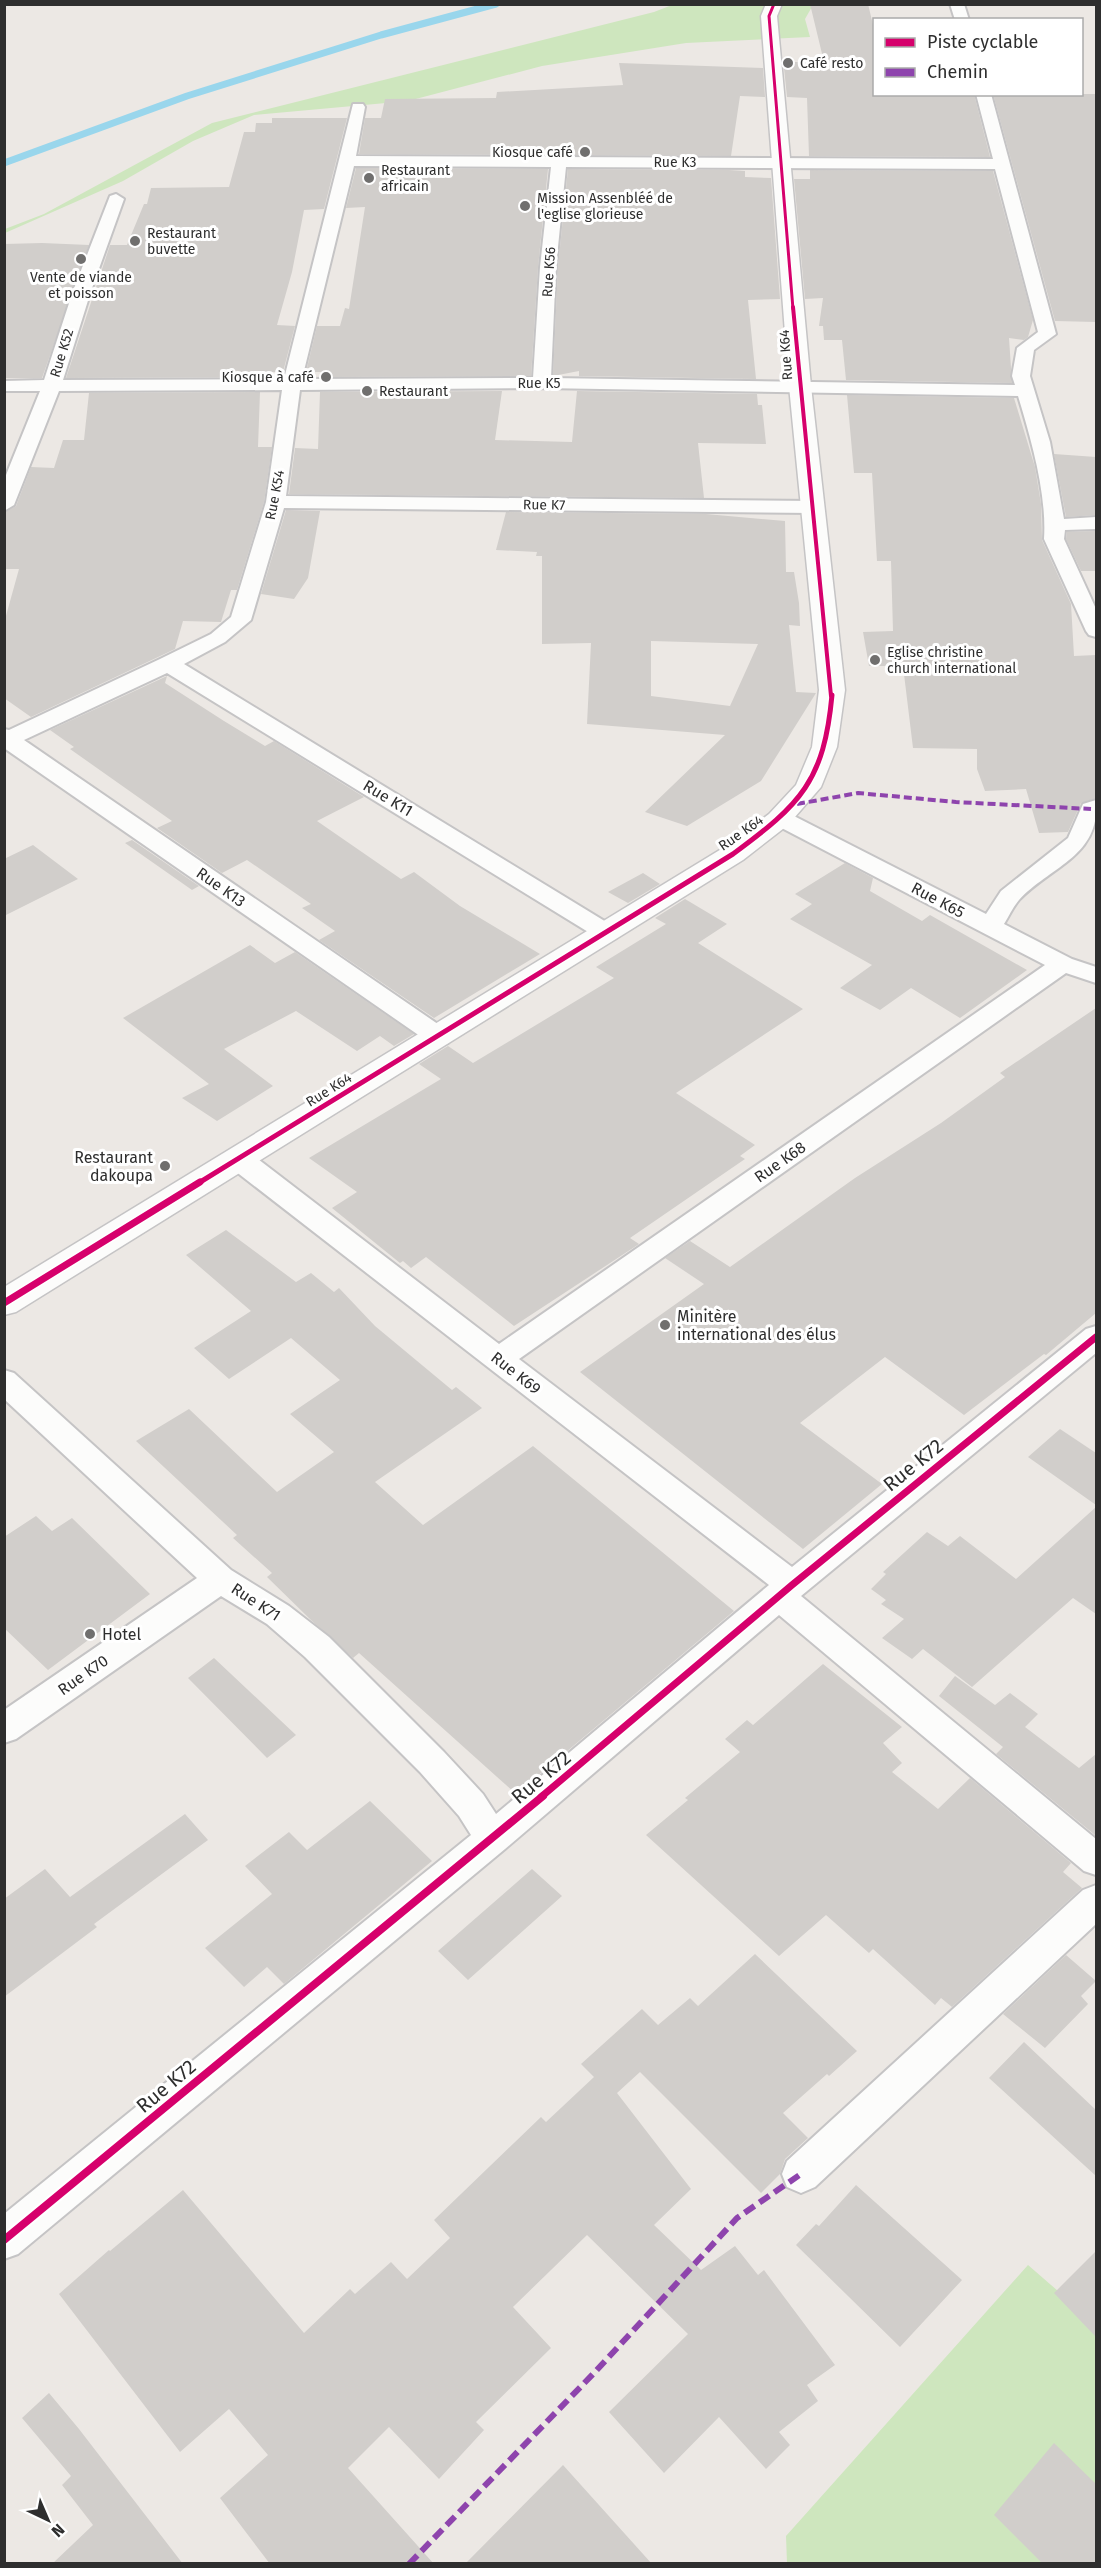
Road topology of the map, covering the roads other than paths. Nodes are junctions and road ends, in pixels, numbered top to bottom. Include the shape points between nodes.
1 (774, 4) edge
2 (984, 96) edge
3 (358, 107) dead end
4 (347, 161) junction
5 (559, 162) junction
6 (782, 163) junction
7 (1003, 164) junction
8 (116, 199) dead end
9 (292, 383) junction
10 (542, 383) junction
11 (4, 386) edge
12 (52, 386) junction
13 (800, 386) junction
14 (1025, 391) junction
15 (276, 502) junction
16 (4, 505) edge
17 (813, 507) junction
18 (1096, 523) edge
19 (1055, 525) junction
20 (1096, 631) edge
21 (168, 664) junction
22 (6, 738) edge
23 (1096, 807) edge
24 (782, 819) junction
25 (990, 927) junction
26 (607, 933) junction
27 (1063, 964) junction
28 (1096, 975) edge
29 (439, 1037) junction
30 (240, 1160) junction
31 (4, 1303) edge
32 (1096, 1337) edge
33 (498, 1359) junction
34 (4, 1381) edge
35 (220, 1579) junction
36 (786, 1591) junction
37 (4, 1729) edge
38 (493, 1838) junction
39 (1096, 1860) edge
40 (1096, 1901) edge
41 (801, 2174) dead end
42 (4, 2240) edge

1 - 6 street, Rue K64 via 768,16
2 - 7 street
3 - 4 street, Rue K54
4 - 5 street, Rue K3
4 - 9 street, Rue K54
5 - 6 street, Rue K3
5 - 10 street, Rue K56
6 - 7 street, Rue K3
6 - 13 street, Rue K64
7 - 14 street via 1047,334 1026,348 1021,376
8 - 12 street, Rue K52
9 - 10 street, Rue K5
9 - 12 street, Rue K5
9 - 15 street, Rue K54
10 - 13 street, Rue K5
11 - 12 street, Rue K5
12 - 16 street, Rue K52
13 - 14 street, Rue K5
13 - 17 street, Rue K64
14 - 19 street via 1041,442
15 - 17 street, Rue K7
15 - 21 street, Rue K54 via 241,620 232,629
17 - 24 street, Rue K64 via 832,690 830,728 821,763 797,804
18 - 19 street
19 - 20 street via 1054,539
21 - 22 street, Rue K54
21 - 26 street, Rue K11
22 - 29 street, Rue K13
23 - 25 street via 1091,809 1078,841 1009,896
24 - 25 street, Rue K65
24 - 26 street, Rue K64
25 - 27 street, Rue K65
26 - 29 street, Rue K64
27 - 28 street, Rue K65
27 - 33 street, Rue K68
29 - 30 street, Rue K64
30 - 31 street, Rue K64
30 - 33 street, Rue K69
32 - 36 street, Rue K72
33 - 36 street, Rue K69
34 - 35 street, Rue K71
35 - 37 street, Rue K70
35 - 38 street, Rue K71 via 278,1615 317,1647 432,1762 471,1805
36 - 38 street, Rue K72
36 - 39 street, Rue K69
38 - 42 street, Rue K72
40 - 41 street

